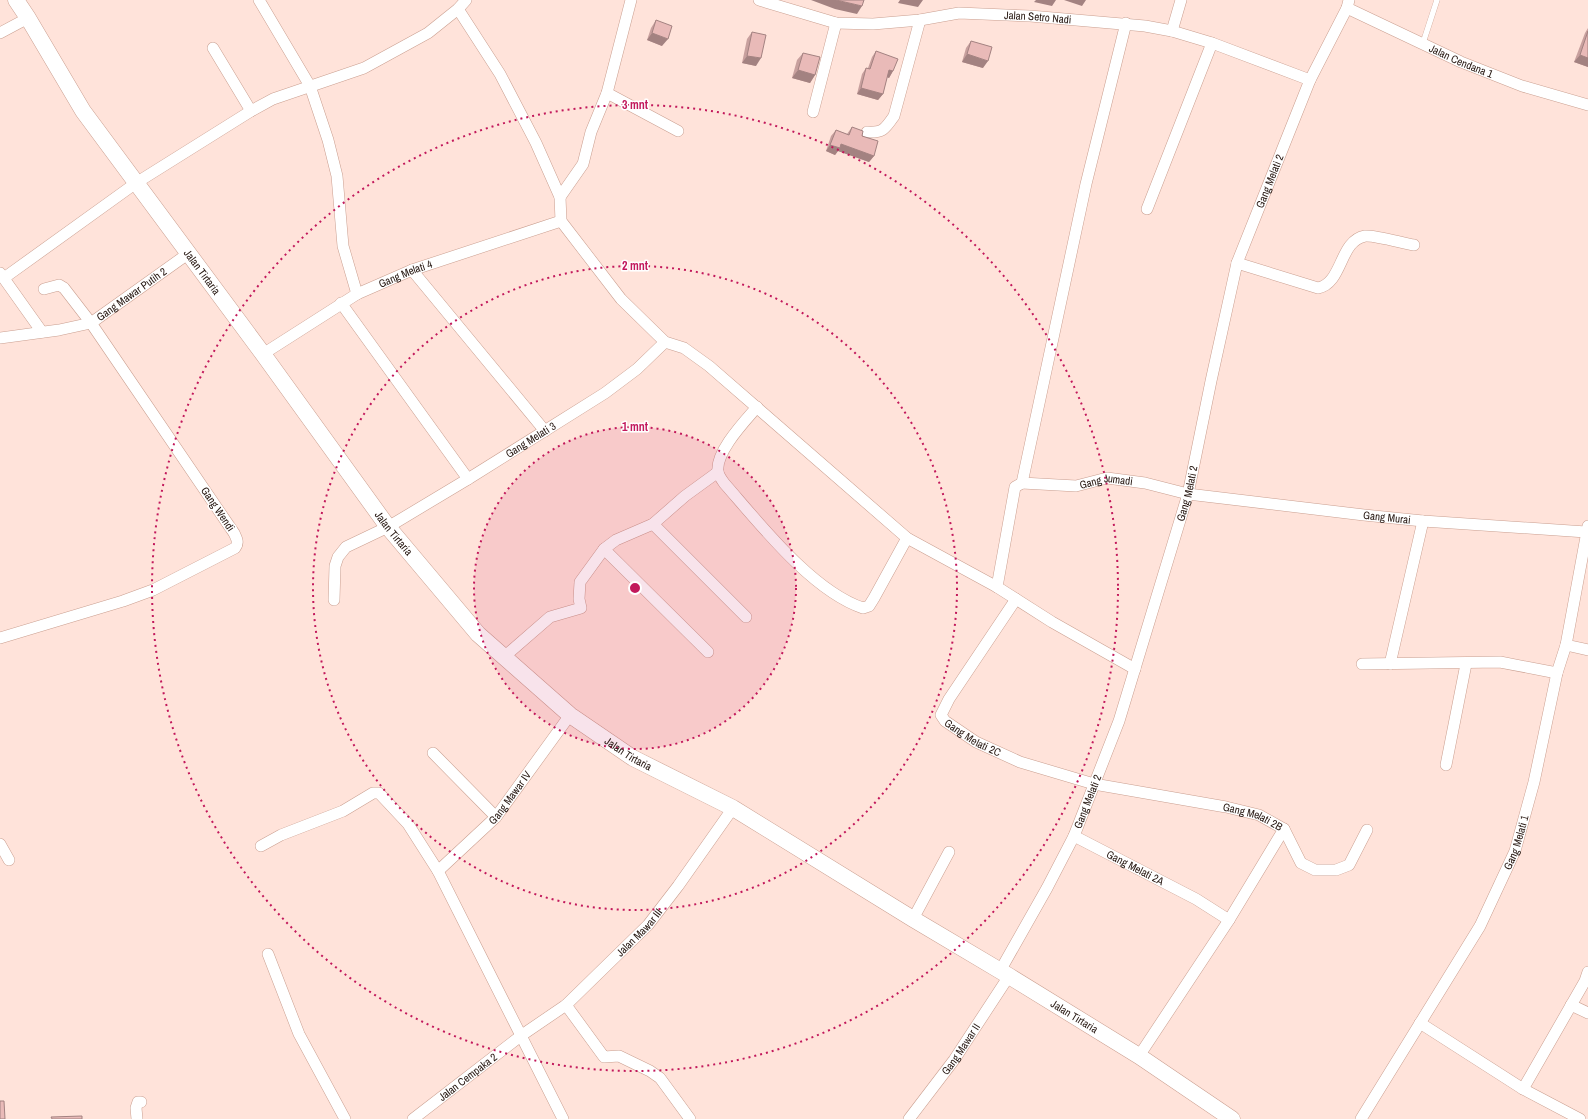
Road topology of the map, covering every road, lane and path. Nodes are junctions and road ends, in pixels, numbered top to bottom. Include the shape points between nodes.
1 (16, 0) edge
2 (260, 0) edge
3 (466, 0) edge
4 (632, 0) edge
5 (759, 0) edge
6 (1181, 0) edge
7 (1437, 0) edge
8 (1348, 4) edge
9 (458, 9) junction
10 (28, 18) junction
11 (920, 20) junction
12 (836, 23) junction
13 (1126, 23) junction
14 (1172, 30) junction
15 (0, 34) edge
16 (1212, 43) junction
17 (1423, 43) junction
18 (213, 48) dead end
19 (1310, 80) junction
20 (310, 86) junction
21 (607, 93) junction
22 (1588, 105) edge
23 (251, 111) junction
24 (813, 112) dead end
25 (678, 131) dead end
26 (866, 132) dead end
27 (136, 183) junction
28 (560, 197) junction
29 (1147, 209) dead end
30 (561, 222) junction
31 (1414, 245) dead end
32 (188, 253) junction
33 (1237, 263) junction
34 (412, 270) junction
35 (2, 276) edge
36 (44, 289) dead end
37 (357, 294) junction
38 (341, 303) junction
39 (91, 323) junction
40 (42, 332) junction
41 (0, 338) edge
42 (665, 342) junction
43 (263, 354) junction
44 (757, 407) junction
45 (545, 431) junction
46 (718, 472) junction
47 (468, 479) junction
48 (1022, 483) junction
49 (1188, 494) junction
50 (1423, 521) junction
51 (653, 524) junction
52 (388, 527) junction
53 (1587, 529) edge
54 (907, 538) junction
55 (1586, 547) edge
56 (604, 549) junction
57 (997, 587) junction
58 (1016, 599) junction
59 (334, 600) dead end
60 (746, 617) dead end
61 (0, 638) edge
62 (1566, 645) junction
63 (1588, 650) edge
64 (708, 652) dead end
65 (504, 657) junction
66 (1362, 664) dead end
67 (1390, 664) junction
68 (1466, 664) junction
69 (1135, 670) junction
70 (1557, 673) junction
71 (570, 715) junction
72 (433, 753) dead end
73 (1446, 764) dead end
74 (1094, 784) junction
75 (734, 808) junction
76 (496, 817) junction
77 (1284, 828) junction
78 (1367, 830) dead end
79 (1074, 836) junction
80 (0, 844) edge
81 (261, 846) dead end
82 (949, 852) dead end
83 (8, 860) dead end
84 (438, 871) junction
85 (913, 919) junction
86 (1228, 920) junction
87 (268, 954) dead end
88 (1588, 972) edge
89 (1005, 973) junction
90 (1571, 1005) junction
91 (566, 1006) junction
92 (1588, 1013) edge
93 (1420, 1023) junction
94 (522, 1035) junction
95 (1139, 1056) junction
96 (1523, 1088) junction
97 (141, 1102) dead end
98 (137, 1119) edge
99 (345, 1119) edge
100 (413, 1119) edge
101 (563, 1119) edge
102 (690, 1119) edge
103 (909, 1119) edge
104 (1232, 1119) edge
105 (1361, 1119) edge
106 (1580, 1119) edge

1 - 10 street, Jalan Tirtaria
2 - 20 street
3 - 9 street
4 - 21 street
5 - 12 street, Jalan Setro Nadi
6 - 14 street
7 - 17 lane
8 - 17 street, Jalan Cendana 1
8 - 19 street, Gang Melati 2
9 - 20 street via 428,33 401,49 364,68
9 - 28 street via 500,74 536,143
10 - 15 street
10 - 27 street, Jalan Tirtaria via 83,111
11 - 12 street, Jalan Setro Nadi via 872,24
11 - 13 street, Jalan Setro Nadi via 959,13
11 - 26 street via 894,116 885,129 876,133
12 - 24 street
13 - 14 street, Jalan Setro Nadi
13 - 48 street via 1086,184
14 - 16 street, Jalan Setro Nadi
16 - 19 street, Jalan Setro Nadi
16 - 29 street
17 - 22 street, Jalan Cendana 1 via 1461,62 1515,83
18 - 23 street
19 - 33 street, Gang Melati 2
20 - 23 street via 273,99
20 - 37 street via 337,176 343,246
21 - 25 street
21 - 28 street via 591,132 583,164
23 - 27 street
27 - 32 street, Jalan Tirtaria
27 - 35 street
28 - 30 street
30 - 34 street, Gang Melati 4
30 - 42 street via 621,299
31 - 33 street via 1367,236 1357,238 1349,247 1331,280 1318,288
32 - 39 street, Gang Mawar Putih 2
32 - 43 street, Jalan Tirtaria
33 - 49 street, Gang Melati 2
34 - 37 street, Gang Melati 4
34 - 45 street
35 - 40 street
36 - 39 street via 59,285 64,288
37 - 38 street, Gang Melati 4
38 - 43 street, Gang Melati 4
38 - 47 street
39 - 40 street, Gang Mawar Putih 2
39 - 61 street, Gang Wendi via 234,533 237,545 153,590
40 - 41 street, Gang Mawar Putih 2
42 - 44 street via 684,348
42 - 45 street, Gang Melati 3 via 616,385
43 - 52 street, Jalan Tirtaria
44 - 46 street via 725,448
44 - 54 street
45 - 47 street, Gang Melati 3
46 - 51 street
46 - 54 street via 729,489 798,565 837,596 857,606 869,606
47 - 52 street, Gang Melati 3
48 - 49 street, Gang Jumadi via 1076,486 1107,478 1144,482
48 - 57 street via 1015,487
49 - 50 street, Gang Murai
49 - 69 street, Gang Melati 2
50 - 53 street, Gang Murai
50 - 67 street
51 - 56 street via 616,540
51 - 60 street
52 - 59 street, Gang Melati 3 via 346,547 340,555 335,566
52 - 65 street, Jalan Tirtaria via 478,634
53 - 55 street, Gang Melati 1
54 - 57 street
55 - 62 street, Gang Melati 1
56 - 64 street
56 - 65 street via 580,582 578,599 581,608 550,617
57 - 58 street
58 - 69 street
58 - 74 street, Gang Melati 2C via 949,698 941,715 945,721 976,742 1020,762
62 - 63 street
62 - 70 street, Gang Melati 1
65 - 71 street, Jalan Tirtaria
66 - 67 street
67 - 68 street
68 - 70 street via 1500,662
68 - 73 street
69 - 74 street, Gang Melati 2 via 1119,721
70 - 93 street, Gang Melati 1 via 1534,782 1515,852 1480,926
71 - 75 street, Jalan Tirtaria via 633,758
71 - 76 street, Gang Mawar IV
72 - 76 street
74 - 77 street, Gang Melati 2B via 1259,814
74 - 79 street, Gang Melati 2
75 - 85 street, Jalan Tirtaria
75 - 91 street, Jalan Mawar III via 648,925
76 - 84 street, Gang Mawar IV
77 - 78 street, Gang Melati 2B via 1301,863 1315,870 1336,870 1349,865
77 - 86 street
79 - 86 street, Gang Melati 2A via 1196,898
79 - 89 street, Gang Melati 2
80 - 83 street
81 - 84 street via 281,834 343,811 373,793 379,793 408,824
82 - 85 street
84 - 94 street
85 - 89 street, Jalan Tirtaria
86 - 95 street
87 - 99 street via 299,1034
88 - 90 street
89 - 95 street, Jalan Tirtaria
89 - 103 street, Gang Mawar II via 954,1060
90 - 92 street
90 - 96 street
91 - 94 street, Jalan Mawar III
91 - 102 street via 604,1057 619,1056 660,1078
93 - 96 street
93 - 105 street, Gang Melati 1
94 - 100 street, Jalan Cempaka 2
94 - 101 street
95 - 104 street, Jalan Tirtaria
96 - 106 street
97 - 98 street via 138,1102 136,1108

